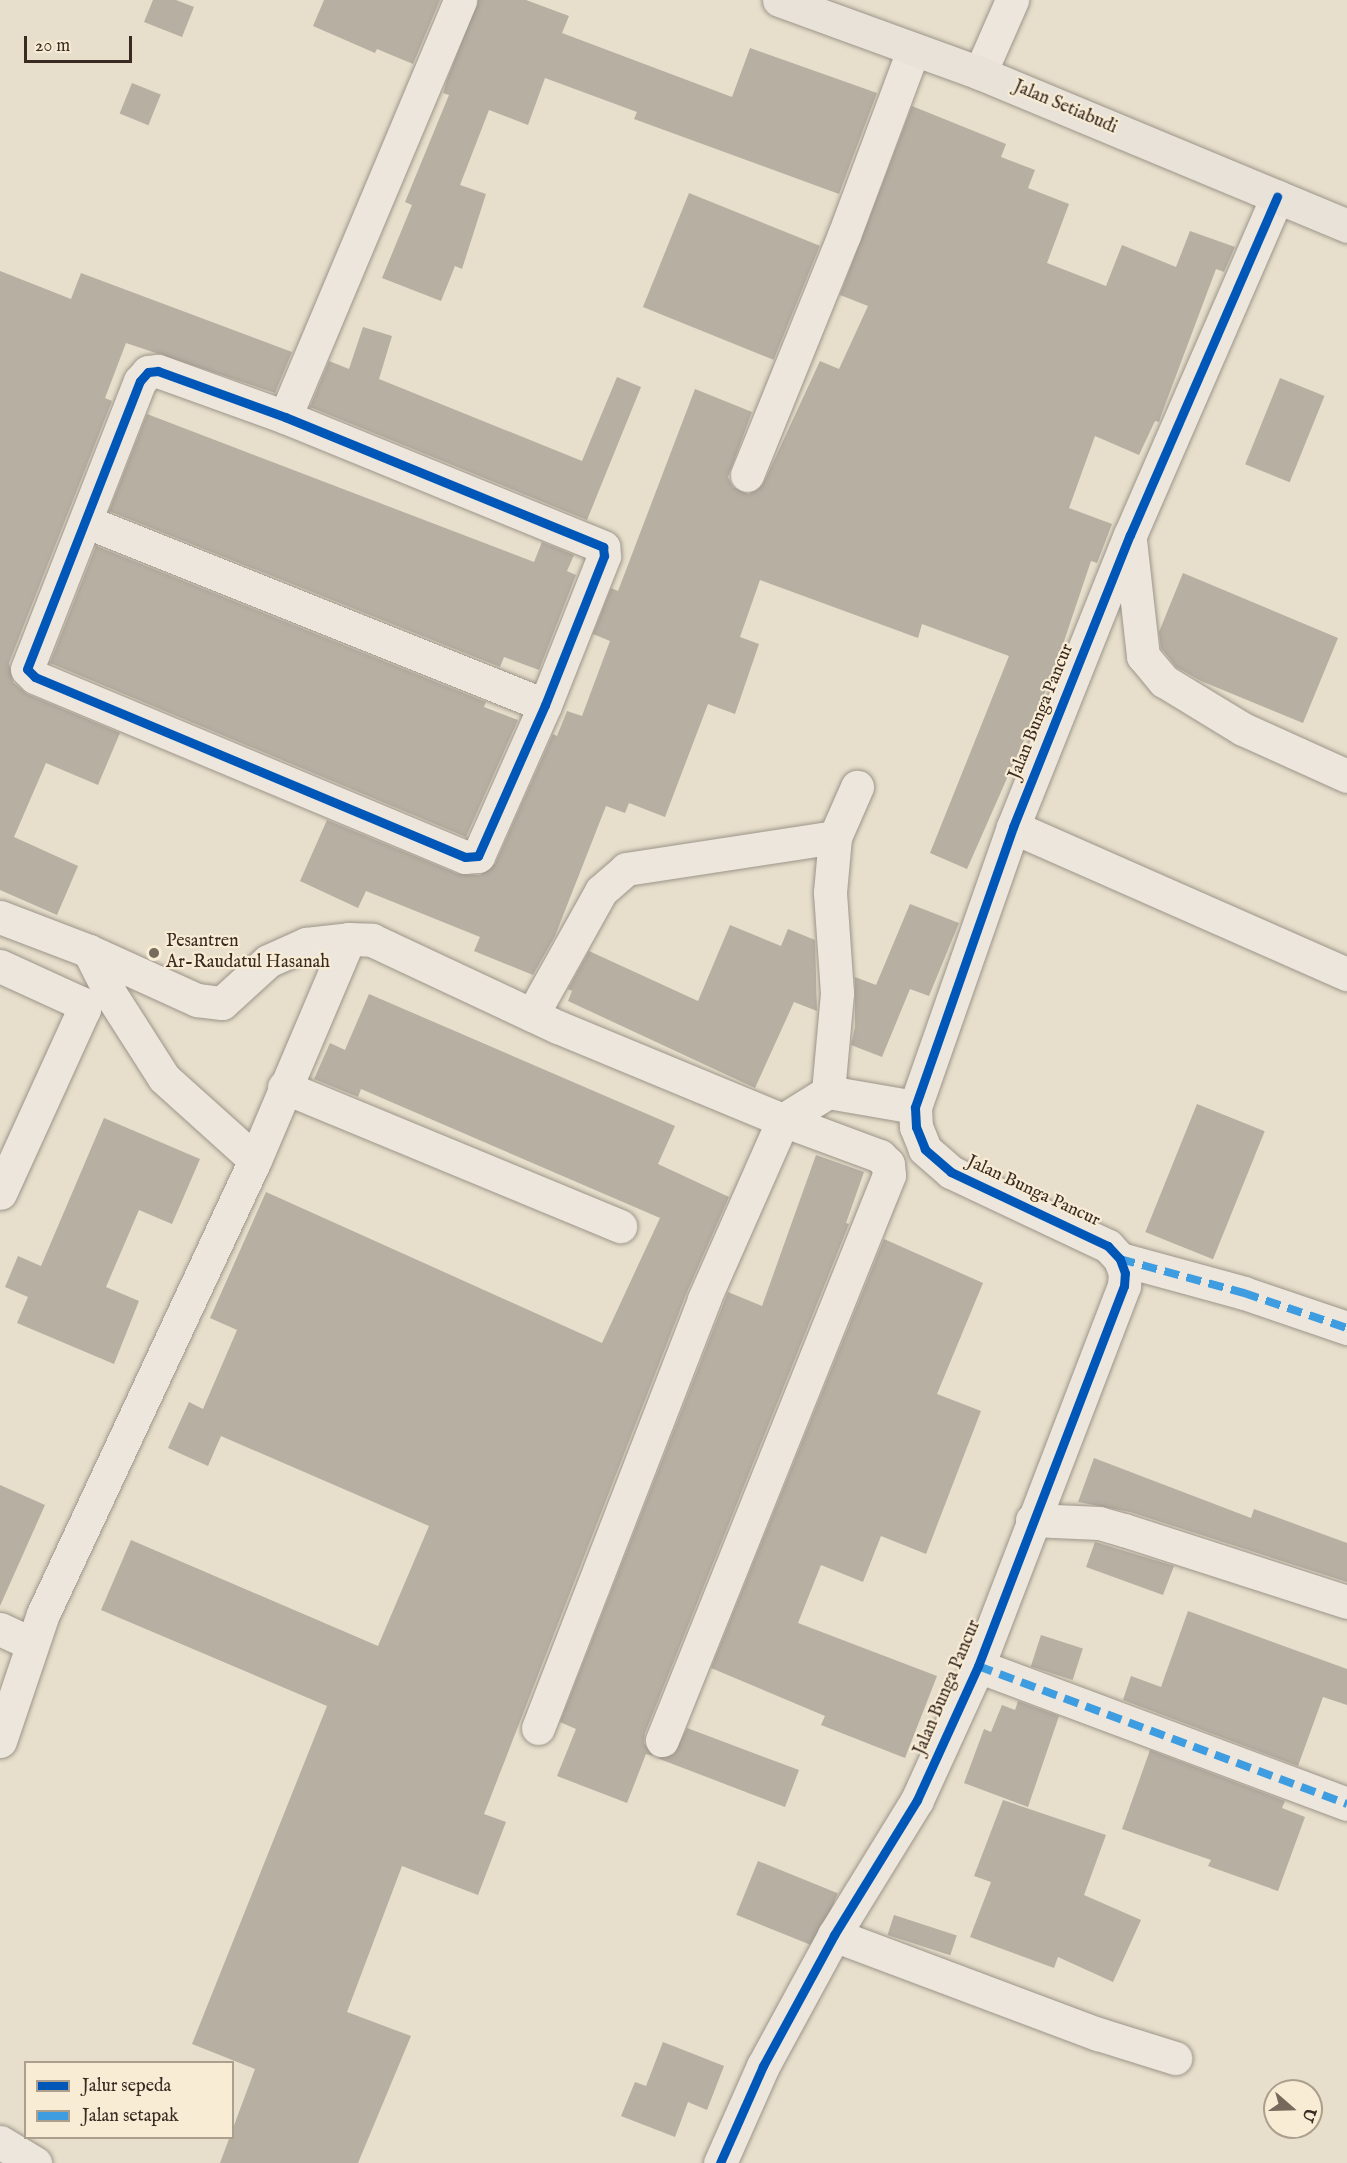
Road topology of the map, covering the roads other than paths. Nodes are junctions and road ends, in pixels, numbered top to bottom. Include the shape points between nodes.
1 (460, 0) edge
2 (779, 0) edge
3 (1012, 0) edge
4 (913, 50) junction
5 (981, 73) junction
6 (1277, 197) junction
7 (1347, 226) edge
8 (285, 417) junction
9 (747, 475) dead end
10 (87, 522) junction
11 (1130, 535) junction
12 (544, 705) junction
13 (1347, 776) edge
14 (857, 787) dead end
15 (1013, 827) junction
16 (835, 837) junction
17 (0, 917) edge
18 (349, 939) junction
19 (89, 951) junction
20 (0, 966) edge
21 (1347, 974) edge
22 (532, 1015) junction
23 (284, 1087) junction
24 (828, 1092) junction
25 (915, 1107) junction
26 (783, 1120) junction
27 (255, 1160) junction
28 (0, 1193) edge
29 (620, 1226) dead end
30 (1120, 1258) junction
31 (1347, 1328) edge
32 (1032, 1520) junction
33 (1347, 1602) edge
34 (0, 1629) edge
35 (32, 1644) junction
36 (978, 1666) junction
37 (538, 1728) dead end
38 (662, 1740) dead end
39 (0, 1741) edge
40 (1347, 1804) edge
41 (834, 1935) junction
42 (1175, 2058) dead end
43 (0, 2142) edge
44 (724, 2162) edge
45 (35, 2163) edge

1 - 8 street
2 - 4 main road, Jalan Setiabudi
3 - 5 street
4 - 5 main road, Jalan Setiabudi
4 - 9 street via 844,235
5 - 6 main road, Jalan Setiabudi
6 - 7 main road, Jalan Setiabudi
6 - 11 street, Jalan Bunga Pancur
8 - 10 street via 158,371 148,372 140,381
8 - 12 street via 603,547 604,556
10 - 12 street
10 - 12 street via 28,659 30,673 465,857 478,856 483,849
11 - 13 street via 1143,656 1156,673 1243,729
11 - 15 street, Jalan Bunga Pancur
14 - 16 street
15 - 21 street
15 - 25 street, Jalan Bunga Pancur
16 - 22 street via 626,869 601,891
16 - 24 street via 830,892 837,993
17 - 19 street
18 - 19 street via 306,944 268,961 222,1003 197,1000
18 - 22 street via 372,940
18 - 23 street
19 - 27 street via 111,995 165,1078
20 - 28 street via 81,1003 84,1009
22 - 26 street
23 - 27 street
23 - 29 street
24 - 25 street
24 - 26 street
25 - 30 street, Jalan Bunga Pancur via 916,1127 925,1149 951,1172 981,1190 1084,1232
26 - 37 street via 704,1299
26 - 38 street via 880,1156 888,1164 889,1175
27 - 35 street
30 - 31 street via 1244,1293
30 - 32 street, Jalan Bunga Pancur via 1124,1286 1115,1316
32 - 33 street via 1116,1527
32 - 36 street, Jalan Bunga Pancur
34 - 35 street
35 - 39 street
36 - 40 street
36 - 41 street, Jalan Bunga Pancur via 918,1800
41 - 42 street via 1098,2034
41 - 44 street, Jalan Bunga Pancur via 763,2066
43 - 45 street

